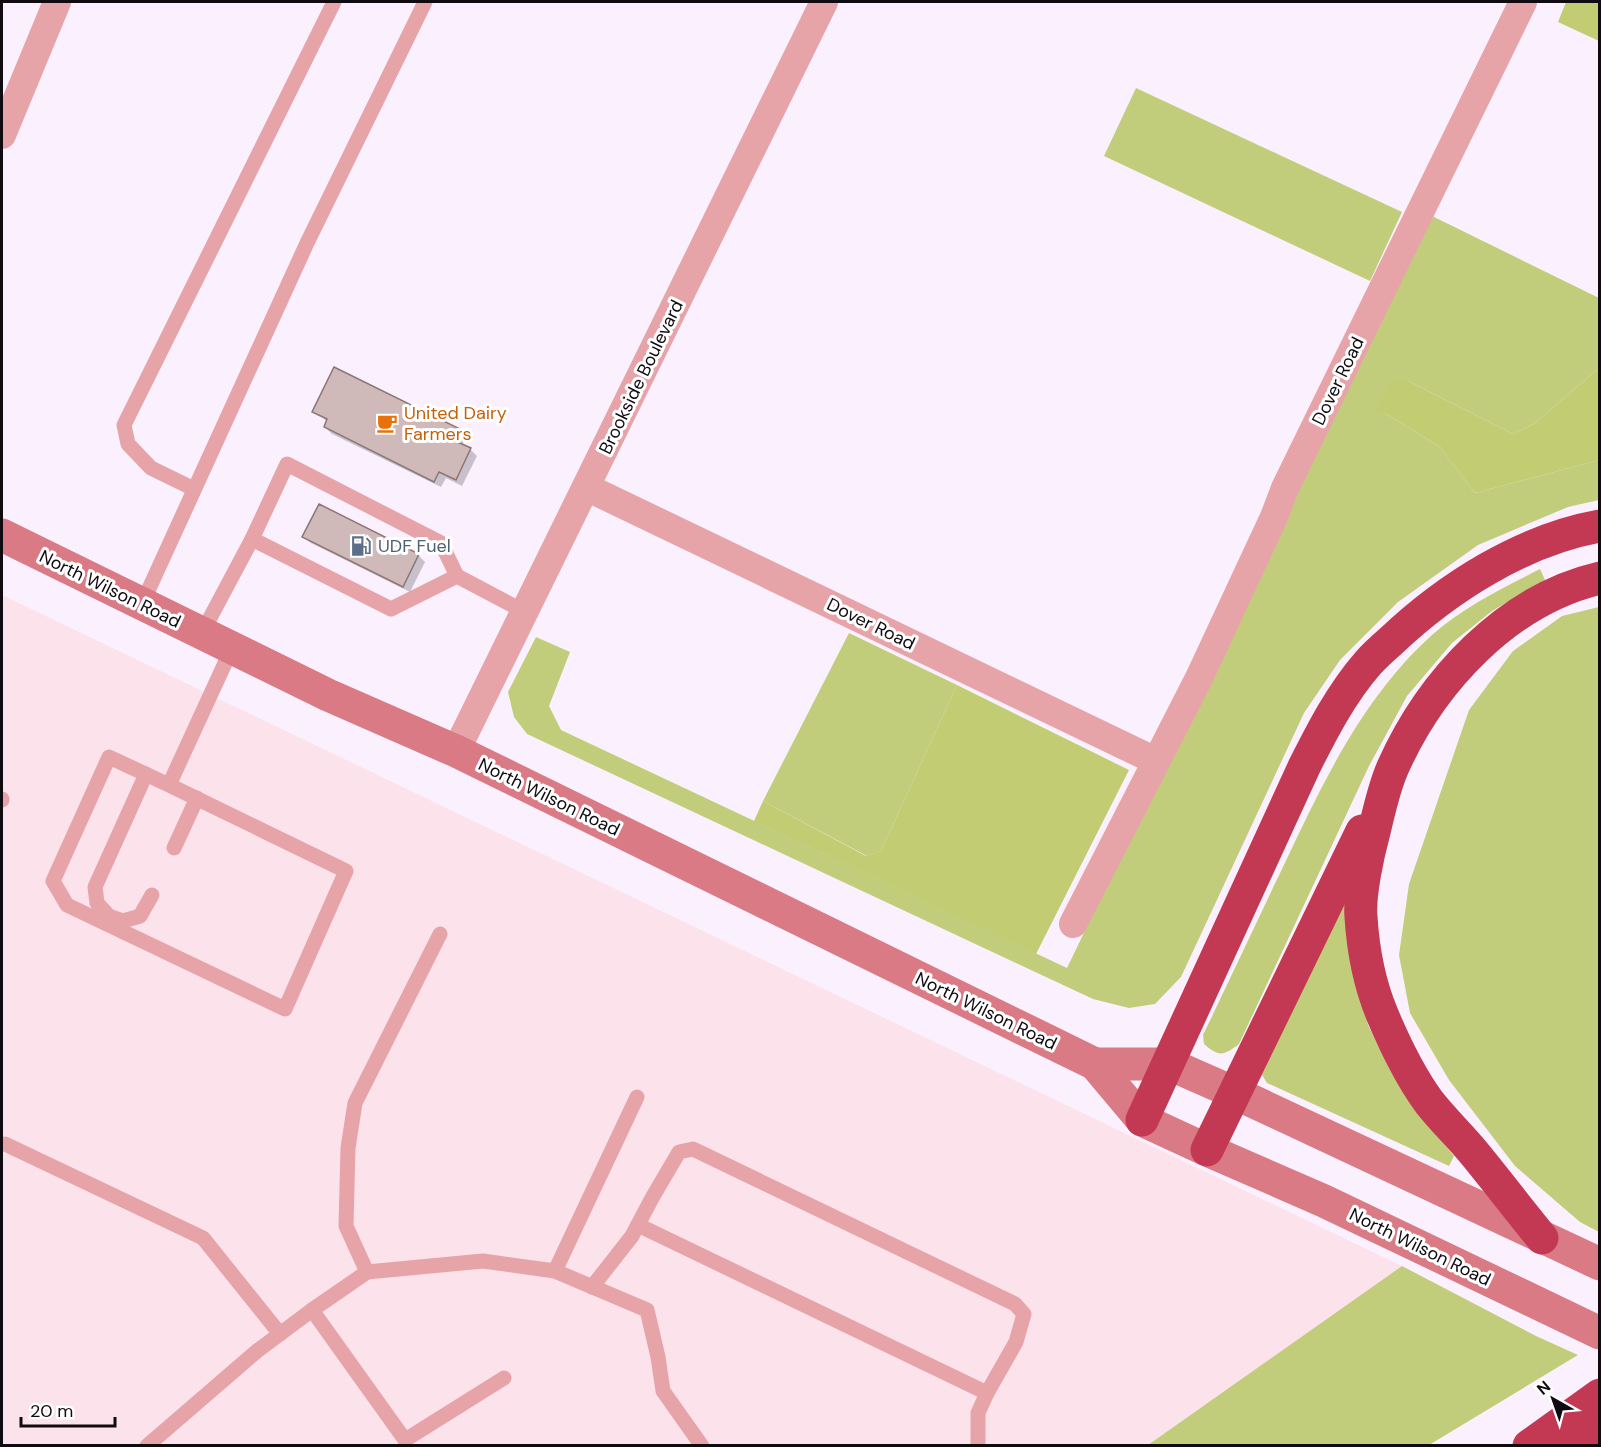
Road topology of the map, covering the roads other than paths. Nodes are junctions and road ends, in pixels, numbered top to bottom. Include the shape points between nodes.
1 (57, 2) edge
2 (334, 2) edge
3 (425, 2) edge
4 (824, 2) edge
5 (1523, 2) edge
6 (2, 135) edge
7 (586, 487) junction
8 (194, 489) junction
9 (1599, 526) edge
10 (2, 536) edge
11 (252, 539) junction
12 (457, 576) junction
13 (1599, 578) edge
14 (142, 604) junction
15 (525, 612) junction
16 (202, 633) junction
17 (232, 648) junction
18 (456, 752) junction
19 (1156, 761) junction
20 (1392, 770) junction
21 (146, 774) junction
22 (169, 785) junction
23 (197, 798) junction
24 (174, 848) dead end
25 (152, 895) dead end
26 (1073, 924) dead end
27 (440, 934) dead end
28 (1095, 1064) junction
29 (1168, 1064) junction
30 (1235, 1093) junction
31 (637, 1097) dead end
32 (1142, 1120) junction
33 (5, 1144) dead end
34 (1207, 1150) junction
35 (638, 1225) junction
36 (1555, 1244) junction
37 (1599, 1264) edge
38 (555, 1271) junction
39 (368, 1272) junction
40 (592, 1287) junction
41 (312, 1310) junction
42 (1599, 1333) edge
43 (280, 1334) junction
44 (504, 1378) dead end
45 (987, 1393) junction
46 (1599, 1395) edge
47 (1599, 1433) edge
48 (147, 1446) edge
49 (702, 1446) edge
50 (978, 1446) edge
51 (1529, 1446) edge
52 (1576, 1446) edge

1 - 6 street
2 - 8 lane via 124,425 128,444 151,468
3 - 8 lane via 307,243
4 - 7 street, Brookside Boulevard
5 - 19 street, Dover Road
7 - 15 street, Brookside Boulevard
7 - 19 street, Dover Road
8 - 14 lane
9 - 29 highway via 1527,548 1469,580 1418,616 1368,663 1329,717 1304,767
10 - 14 main road, North Wilson Road
11 - 12 lane via 391,609
11 - 12 lane via 287,464 441,543
11 - 16 lane
12 - 15 lane
13 - 20 highway via 1530,607 1484,640 1437,692 1412,728
14 - 16 main road, North Wilson Road
15 - 18 street, Brookside Boulevard
16 - 17 main road, North Wilson Road
17 - 18 main road, North Wilson Road
17 - 22 lane
18 - 28 main road, North Wilson Road
19 - 26 street, Dover Road
20 - 30 highway
20 - 36 highway via 1368,857 1360,916 1382,1013 1410,1073 1430,1103
21 - 22 lane
21 - 23 lane via 110,757 53,881 57,889 67,905 285,1009 346,871
21 - 25 lane via 95,887 97,903 109,915 123,921 140,916
22 - 23 lane
23 - 24 lane
27 - 39 lane via 355,1103 348,1148 346,1226
28 - 29 main road, North Wilson Road
28 - 32 main road, North Wilson Road
29 - 30 main road, North Wilson Road
29 - 32 highway
30 - 34 highway
30 - 36 main road, North Wilson Road
31 - 38 lane
32 - 34 main road, North Wilson Road
33 - 43 lane via 202,1238
34 - 42 main road, North Wilson Road via 1324,1200
35 - 40 lane
35 - 45 lane
35 - 45 lane via 679,1152 693,1149 1004,1298 1024,1314 1016,1342
36 - 37 main road, North Wilson Road
38 - 39 lane via 483,1261
38 - 40 lane
39 - 41 lane
40 - 49 lane via 646,1310 663,1391
41 - 43 lane
41 - 44 lane via 405,1440
43 - 48 lane
45 - 50 lane via 978,1413
46 - 51 highway
47 - 52 highway

